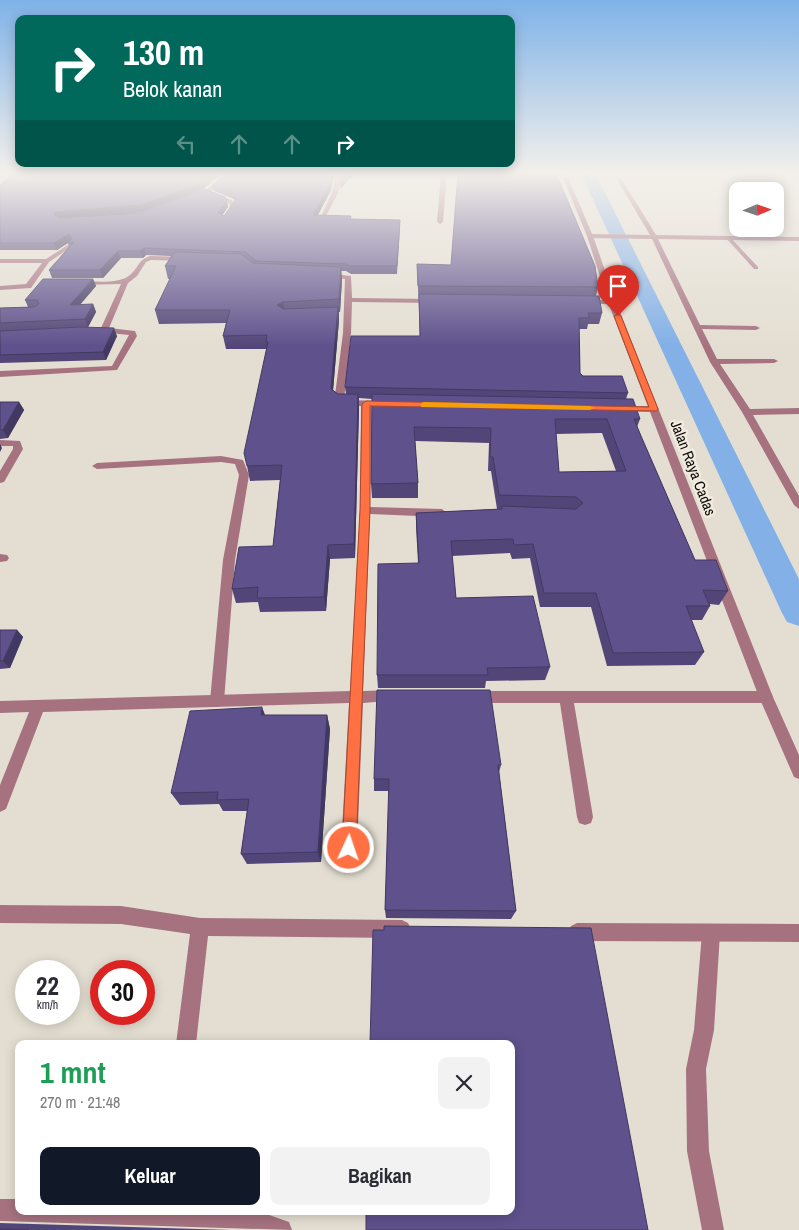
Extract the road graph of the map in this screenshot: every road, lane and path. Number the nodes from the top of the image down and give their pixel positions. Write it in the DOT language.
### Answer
graph roads {
  1 [pos="590,230"];
  2 [pos="647,230"];
  3 [pos="593,236"];
  4 [pos="651,237"];
  5 [pos="729,238"];
  6 [pos="799,239"];
  7 [pos="71,245"];
  8 [pos="193,260"];
  9 [pos="0,261"];
  10 [pos="47,261"];
  11 [pos="756,268"];
  12 [pos="316,275"];
  13 [pos="33,282"];
  14 [pos="42,282"];
  15 [pos="125,282"];
  16 [pos="68,283"];
  17 [pos="0,288"];
  18 [pos="348,300"];
  19 [pos="445,302"];
  20 [pos="574,302"];
  21 [pos="612,302"];
  22 [pos="698,327"];
  23 [pos="756,328"];
  24 [pos="94,330"];
  25 [pos="104,330"];
  26 [pos="774,361"];
  27 [pos="714,362"];
  28 [pos="0,374"];
  29 [pos="366,404"];
  30 [pos="396,404"];
  31 [pos="614,408"];
  32 [pos="654,409"];
  33 [pos="799,411"];
  34 [pos="747,412"];
  35 [pos="0,443"];
  36 [pos="97,466"];
  37 [pos="0,480"];
  38 [pos="799,505"];
  39 [pos="365,510"];
  40 [pos="454,513"];
  41 [pos="357,696"];
  42 [pos="407,696"];
  43 [pos="466,696"];
  44 [pos="566,697"];
  45 [pos="766,697"];
  46 [pos="217,701"];
  47 [pos="39,705"];
  48 [pos="0,707"];
  49 [pos="799,772"];
  50 [pos="0,804"];
  51 [pos="585,817"];
  52 [pos="349,848"];
  53 [pos="0,914"];
  54 [pos="200,927"];
  55 [pos="416,930"];
  56 [pos="563,931"];
  57 [pos="711,933"];
  58 [pos="799,933"];
  59 [pos="186,1040"];
  60 [pos="0,1210"];
  61 [pos="15,1210"];
  62 [pos="202,1215"];
  63 [pos="281,1230"];
  64 [pos="713,1230"];
  1 -- 3 [label="street, Jalan Raya Cadas"];
  2 -- 4 [label="street"];
  3 -- 4 [label="street"];
  3 -- 21 [label="street, Jalan Raya Cadas"];
  4 -- 5 [label="street"];
  4 -- 22 [label="street"];
  5 -- 6 [label="street"];
  5 -- 11 [label="street"];
  7 -- 10 [label="street"];
  8 -- 15 [label="street"];
  9 -- 10 [label="street"];
  10 -- 13 [label="street"];
  12 -- 18 [label="street"];
  13 -- 14 [label="street"];
  13 -- 17 [label="street"];
  15 -- 16 [label="street"];
  15 -- 25 [label="street"];
  18 -- 19 [label="street"];
  18 -- 29 [label="street"];
  20 -- 21 [label="street"];
  21 -- 32 [label="street, Jalan Raya Cadas"];
  22 -- 23 [label="street"];
  22 -- 27 [label="street"];
  24 -- 25 [label="street"];
  25 -- 28 [label="street"];
  26 -- 27 [label="street"];
  27 -- 34 [label="street"];
  29 -- 30 [label="street"];
  29 -- 39 [label="street"];
  31 -- 32 [label="street"];
  32 -- 45 [label="street, Jalan Raya Cadas"];
  33 -- 34 [label="street"];
  34 -- 38 [label="street"];
  35 -- 37 [label="street"];
  36 -- 46 [label="street"];
  39 -- 40 [label="street"];
  39 -- 41 [label="street"];
  41 -- 42 [label="street"];
  41 -- 46 [label="street"];
  41 -- 52 [label="street"];
  43 -- 44 [label="street"];
  44 -- 45 [label="street"];
  44 -- 51 [label="street"];
  45 -- 49 [label="street, Jalan Raya Cadas"];
  46 -- 47 [label="street"];
  47 -- 48 [label="street"];
  47 -- 50 [label="street"];
  53 -- 54 [label="street"];
  54 -- 55 [label="street"];
  54 -- 59 [label="street"];
  56 -- 57 [label="street"];
  57 -- 58 [label="street"];
  57 -- 64 [label="street"];
  60 -- 61 [label="street"];
  62 -- 63 [label="street"];
}
